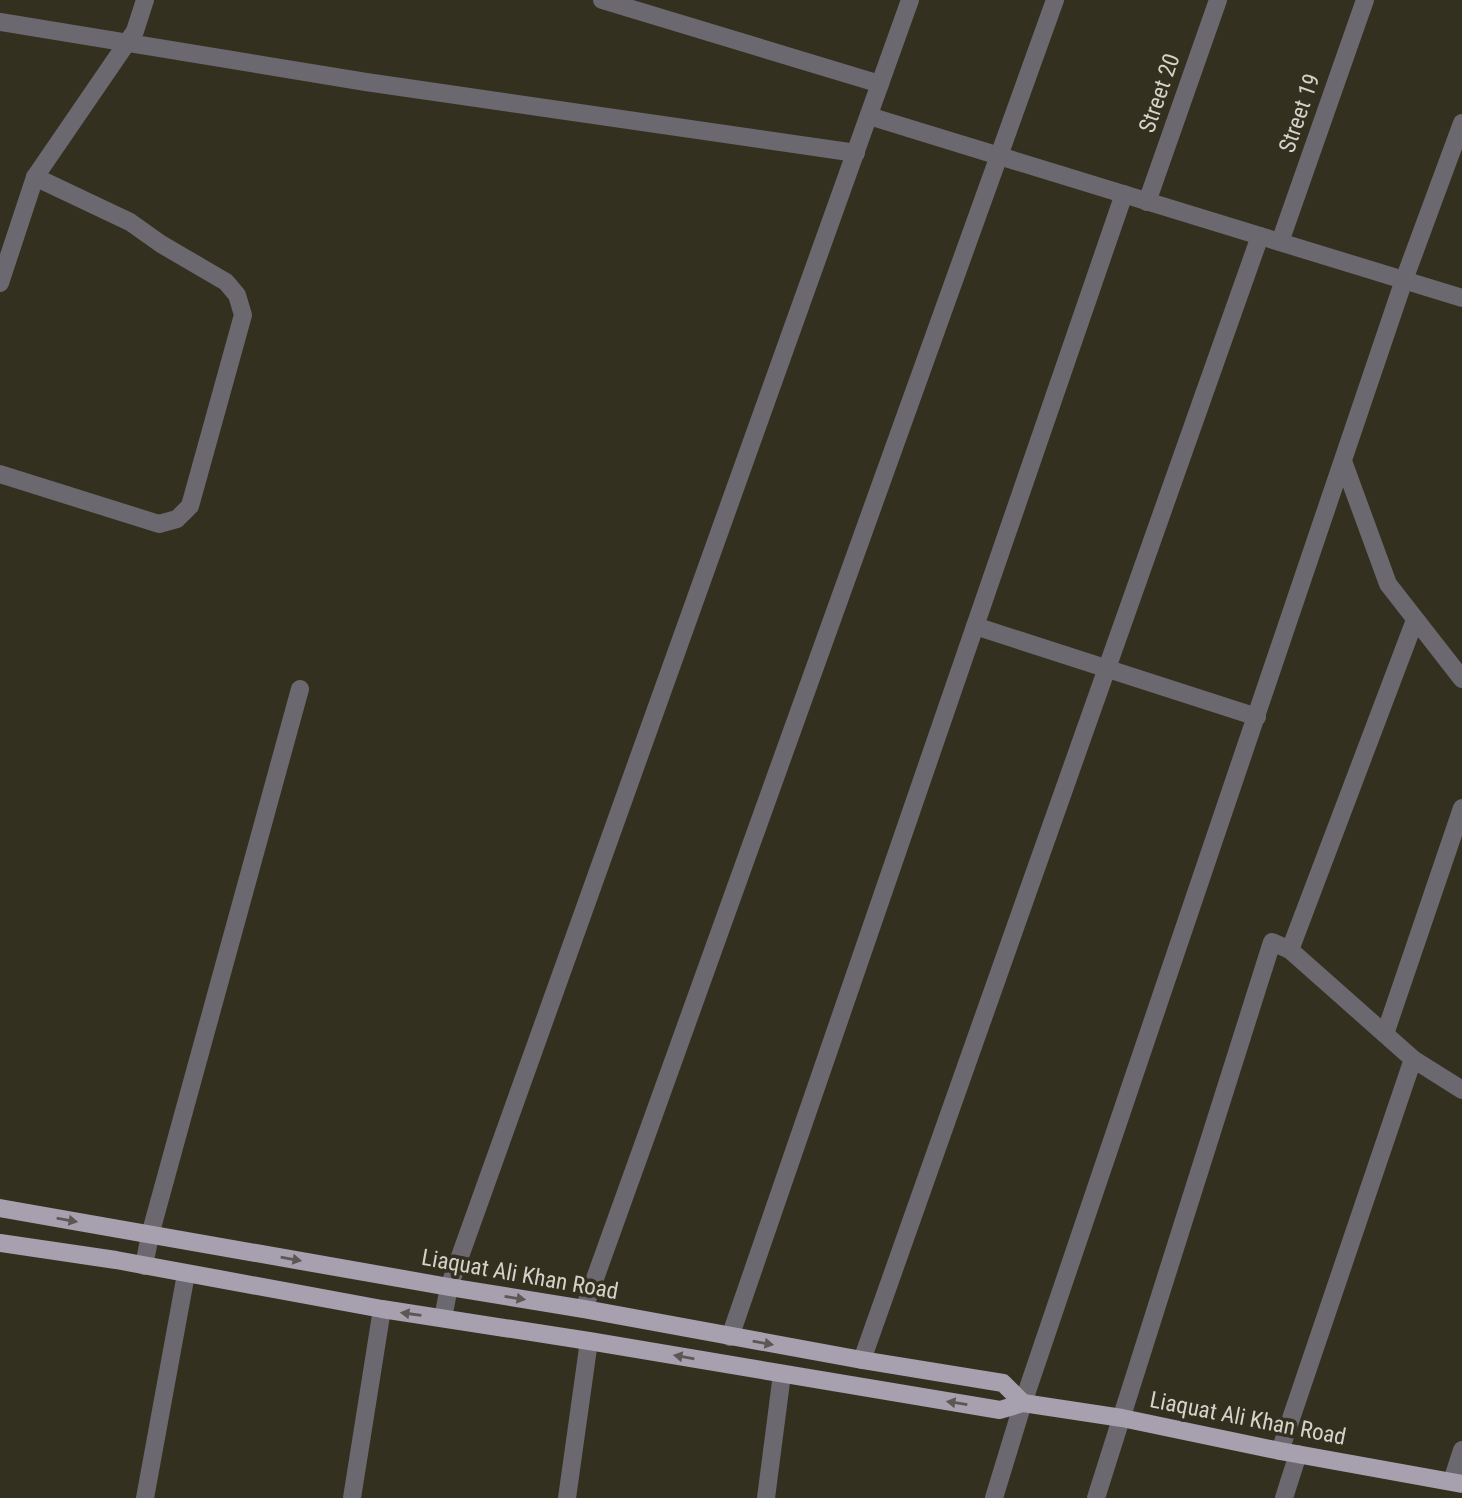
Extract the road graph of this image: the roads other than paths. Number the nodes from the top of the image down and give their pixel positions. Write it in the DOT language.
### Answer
graph roads {
  1 [pos="145,0"];
  2 [pos="602,0"];
  3 [pos="910,0"];
  4 [pos="1055,0"];
  5 [pos="1217,0"];
  6 [pos="1365,0"];
  7 [pos="0,22"];
  8 [pos="127,43"];
  9 [pos="880,84"];
  10 [pos="869,116"];
  11 [pos="1462,122"];
  12 [pos="856,153"];
  13 [pos="999,156"];
  14 [pos="35,177"];
  15 [pos="1124,194"];
  16 [pos="1147,202"];
  17 [pos="1260,236"];
  18 [pos="1280,242"];
  19 [pos="1405,281"];
  20 [pos="0,284"];
  21 [pos="1462,298"];
  22 [pos="1343,461"];
  23 [pos="0,474"];
  24 [pos="1415,620"];
  25 [pos="975,626"];
  26 [pos="1107,667"];
  27 [pos="1462,679"];
  28 [pos="300,689"];
  29 [pos="1257,717"];
  30 [pos="1462,808"];
  31 [pos="1290,950"];
  32 [pos="1385,1034"];
  33 [pos="1413,1059"];
  34 [pos="1462,1090"];
  35 [pos="0,1208"];
  36 [pos="150,1234"];
  37 [pos="0,1243"];
  38 [pos="144,1266"];
  39 [pos="186,1274"];
  40 [pos="449,1287"];
  41 [pos="382,1309"];
  42 [pos="584,1309"];
  43 [pos="443,1318"];
  44 [pos="730,1337"];
  45 [pos="589,1340"];
  46 [pos="862,1360"];
  47 [pos="782,1374"];
  48 [pos="1023,1403"];
  49 [pos="1122,1418"];
  50 [pos="1462,1450"];
  51 [pos="1280,1451"];
  52 [pos="1298,1454"];
  53 [pos="1457,1483"];
  54 [pos="145,1498"];
  55 [pos="352,1498"];
  56 [pos="567,1498"];
  57 [pos="766,1498"];
  58 [pos="994,1498"];
  59 [pos="1096,1498"];
  60 [pos="1284,1498"];
  1 -- 8 [label="street"];
  2 -- 9 [label="street"];
  3 -- 9 [label="street"];
  4 -- 13 [label="street"];
  5 -- 16 [label="street, Street 20"];
  6 -- 18 [label="street, Street 19"];
  7 -- 8 [label="street"];
  8 -- 12 [label="street"];
  8 -- 14 [label="street"];
  9 -- 10 [label="street"];
  10 -- 12 [label="street"];
  10 -- 13 [label="street"];
  11 -- 19 [label="street"];
  12 -- 40 [label="street"];
  13 -- 15 [label="street"];
  13 -- 42 [label="street"];
  14 -- 20 [label="street"];
  14 -- 23 [label="street"];
  15 -- 16 [label="street"];
  15 -- 25 [label="street"];
  16 -- 17 [label="street"];
  17 -- 18 [label="street"];
  17 -- 26 [label="street"];
  18 -- 19 [label="street"];
  19 -- 21 [label="street"];
  19 -- 22 [label="street"];
  22 -- 24 [label="street"];
  22 -- 29 [label="street"];
  24 -- 27 [label="street"];
  24 -- 31 [label="street"];
  25 -- 26 [label="street"];
  25 -- 44 [label="street"];
  26 -- 29 [label="street"];
  26 -- 46 [label="street"];
  28 -- 36 [label="street"];
  29 -- 48 [label="street"];
  30 -- 32 [label="street"];
  31 -- 32 [label="street"];
  31 -- 49 [label="street"];
  32 -- 33 [label="street"];
  33 -- 34 [label="street"];
  33 -- 51 [label="street"];
  35 -- 36 [label="main road, Liaquat Ali Khan Road, one-way"];
  36 -- 38 [label="street"];
  36 -- 40 [label="main road, Liaquat Ali Khan Road, one-way"];
  37 -- 38 [label="main road, Liaquat Ali Khan Road"];
  38 -- 39 [label="main road, Liaquat Ali Khan Road"];
  39 -- 41 [label="main road, Liaquat Ali Khan Road"];
  39 -- 54 [label="street"];
  40 -- 42 [label="main road, Liaquat Ali Khan Road, one-way"];
  40 -- 43 [label="street"];
  43 -- 41 [label="main road, Liaquat Ali Khan Road, one-way"];
  41 -- 55 [label="street"];
  42 -- 44 [label="main road, Liaquat Ali Khan Road"];
  43 -- 45 [label="main road, Liaquat Ali Khan Road"];
  44 -- 46 [label="main road, Liaquat Ali Khan Road, one-way"];
  47 -- 45 [label="main road, Liaquat Ali Khan Road, one-way"];
  45 -- 56 [label="street"];
  46 -- 48 [label="main road, Liaquat Ali Khan Road"];
  48 -- 47 [label="main road, Liaquat Ali Khan Road, one-way"];
  47 -- 57 [label="street"];
  48 -- 49 [label="main road, Liaquat Ali Khan Road"];
  48 -- 58 [label="street"];
  49 -- 51 [label="main road, Liaquat Ali Khan Road"];
  49 -- 59 [label="street"];
  50 -- 53 [label="street"];
  51 -- 52 [label="main road, Liaquat Ali Khan Road"];
  52 -- 53 [label="main road, Liaquat Ali Khan Road"];
  52 -- 60 [label="street"];
}
